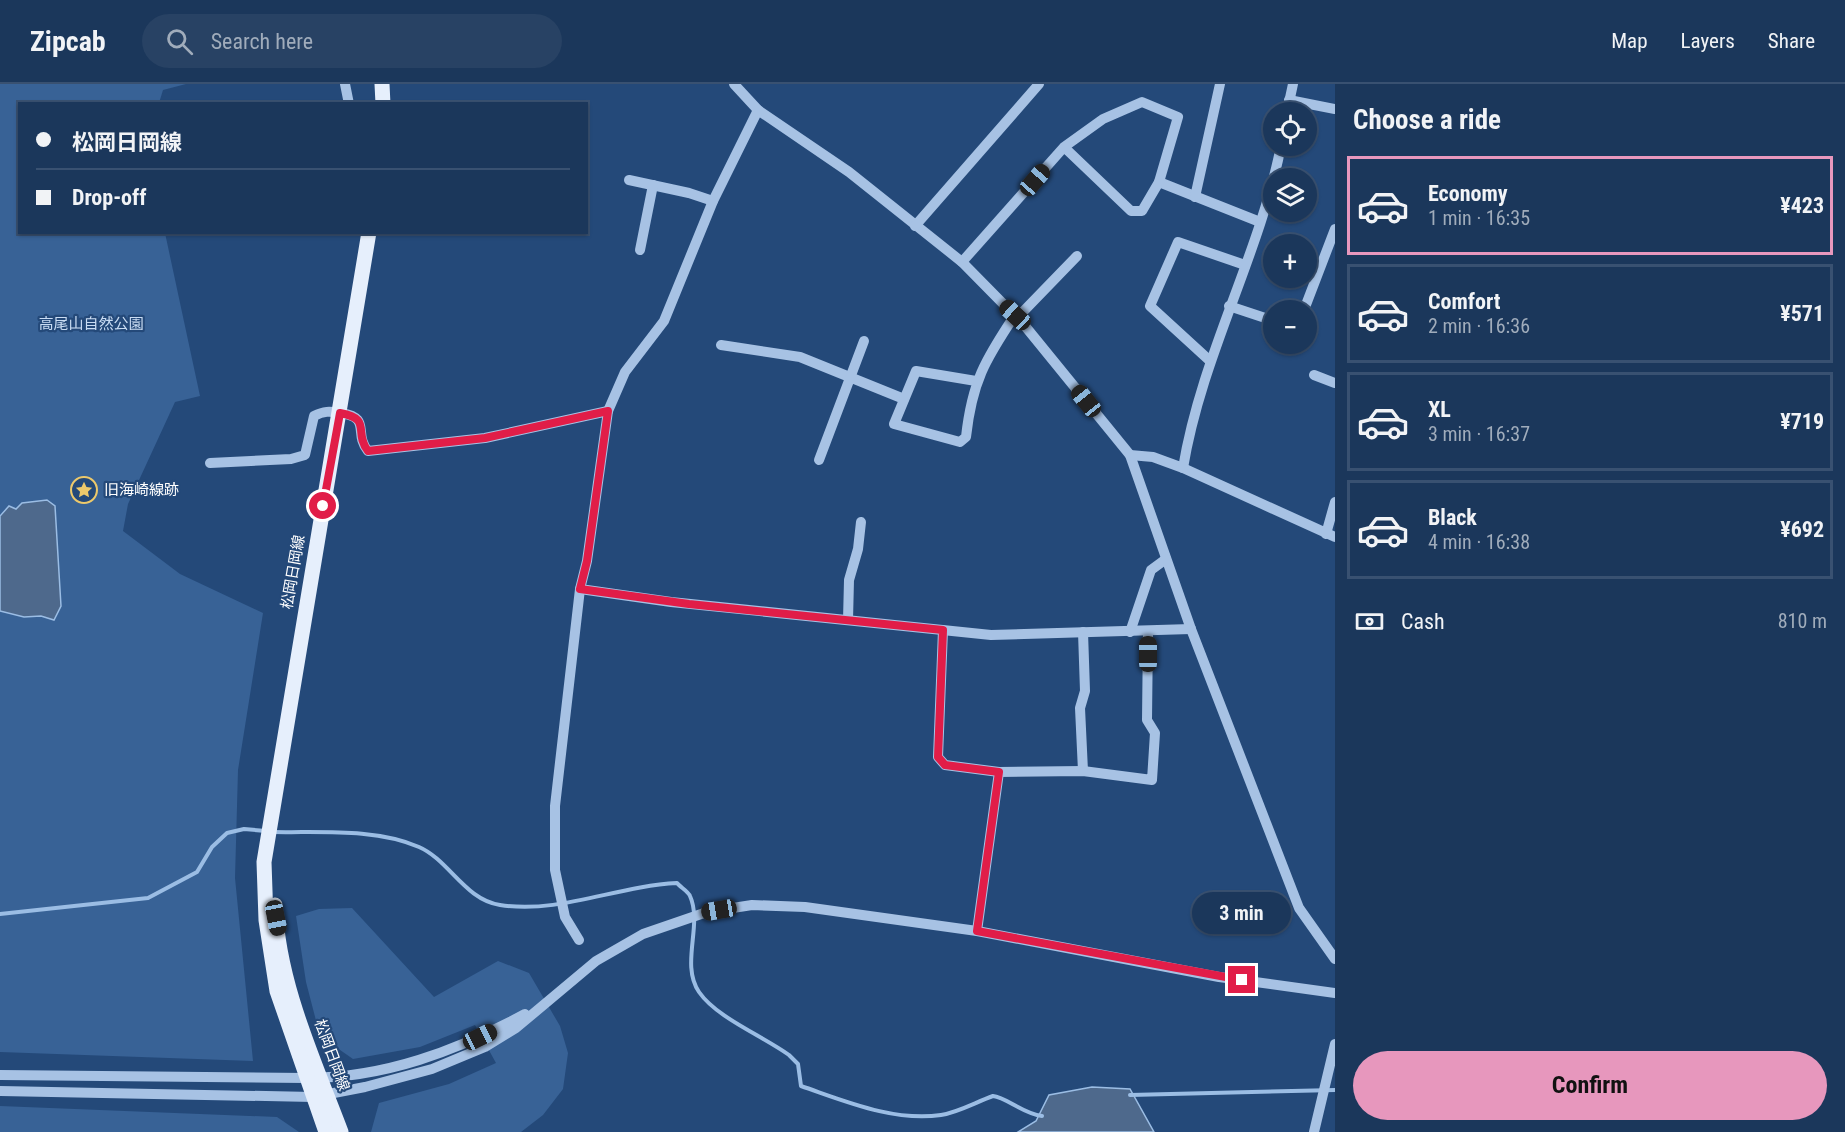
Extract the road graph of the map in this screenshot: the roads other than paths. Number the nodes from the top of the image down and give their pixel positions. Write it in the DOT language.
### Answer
graph roads {
  1 [pos="345,84"];
  2 [pos="382,84"];
  3 [pos="734,84"];
  4 [pos="1039,84"];
  5 [pos="1220,84"];
  6 [pos="1293,84"];
  7 [pos="1289,100"];
  8 [pos="349,102"];
  9 [pos="383,102"];
  10 [pos="1335,109"];
  11 [pos="758,110"];
  12 [pos="1064,147"];
  13 [pos="1278,156"];
  14 [pos="629,180"];
  15 [pos="1159,182"];
  16 [pos="653,185"];
  17 [pos="1195,197"];
  18 [pos="713,201"];
  19 [pos="1260,222"];
  20 [pos="915,226"];
  21 [pos="369,234"];
  22 [pos="1334,234"];
  23 [pos="640,250"];
  24 [pos="1077,256"];
  25 [pos="962,262"];
  26 [pos="1245,265"];
  27 [pos="1308,300"];
  28 [pos="1229,306"];
  29 [pos="1016,317"];
  30 [pos="1263,317"];
  31 [pos="864,341"];
  32 [pos="720,345"];
  33 [pos="1209,360"];
  34 [pos="1314,375"];
  35 [pos="849,379"];
  36 [pos="976,381"];
  37 [pos="1335,383"];
  38 [pos="904,399"];
  39 [pos="608,411"];
  40 [pos="340,413"];
  41 [pos="1130,455"];
  42 [pos="819,460"];
  43 [pos="210,463"];
  44 [pos="1183,468"];
  45 [pos="1335,502"];
  46 [pos="861,522"];
  47 [pos="1331,536"];
  48 [pos="1166,559"];
  49 [pos="580,589"];
  50 [pos="848,620"];
  51 [pos="1191,628"];
  52 [pos="943,630"];
  53 [pos="1083,632"];
  54 [pos="1130,632"];
  55 [pos="1148,632"];
  56 [pos="1083,771"];
  57 [pos="999,772"];
  58 [pos="977,931"];
  59 [pos="579,940"];
  60 [pos="1335,959"];
  61 [pos="1335,993"];
  62 [pos="482,1042"];
  63 [pos="1335,1044"];
  64 [pos="0,1075"];
  65 [pos="313,1078"];
  66 [pos="0,1091"];
  67 [pos="320,1096"];
  68 [pos="326,1132"];
  69 [pos="341,1132"];
  70 [pos="1314,1132"];
  1 -- 8 [label="street"];
  2 -- 9 [label="main road"];
  3 -- 11 [label="street"];
  4 -- 20 [label="street"];
  5 -- 17 [label="street"];
  6 -- 7 [label="street"];
  7 -- 10 [label="street"];
  11 -- 18 [label="street"];
  11 -- 20 [label="street"];
  12 -- 15 [label="street"];
  12 -- 15 [label="street"];
  12 -- 25 [label="street"];
  13 -- 19 [label="street"];
  14 -- 16 [label="street"];
  15 -- 17 [label="street"];
  16 -- 18 [label="street"];
  16 -- 23 [label="street"];
  17 -- 19 [label="street"];
  18 -- 39 [label="street"];
  19 -- 26 [label="street"];
  20 -- 25 [label="street"];
  21 -- 40 [label="main road, 松岡日岡線"];
  22 -- 27 [label="street"];
  24 -- 29 [label="street"];
  25 -- 29 [label="street"];
  26 -- 28 [label="street"];
  26 -- 33 [label="street"];
  28 -- 30 [label="street"];
  28 -- 33 [label="street"];
  29 -- 36 [label="street"];
  29 -- 41 [label="street"];
  31 -- 35 [label="street"];
  32 -- 35 [label="street"];
  33 -- 44 [label="street"];
  34 -- 37 [label="street"];
  35 -- 38 [label="street"];
  35 -- 42 [label="street"];
  36 -- 38 [label="street"];
  36 -- 38 [label="street"];
  39 -- 40 [label="street"];
  39 -- 49 [label="street"];
  40 -- 43 [label="street"];
  40 -- 65 [label="main road, 松岡日岡線"];
  41 -- 44 [label="street"];
  41 -- 48 [label="street"];
  44 -- 47 [label="street"];
  45 -- 47 [label="street"];
  46 -- 50 [label="street"];
  48 -- 51 [label="street"];
  48 -- 54 [label="street"];
  49 -- 50 [label="street"];
  49 -- 59 [label="street"];
  50 -- 52 [label="street"];
  51 -- 55 [label="street"];
  51 -- 60 [label="street"];
  52 -- 53 [label="street"];
  52 -- 57 [label="street"];
  53 -- 54 [label="street"];
  53 -- 56 [label="street"];
  54 -- 55 [label="street"];
  55 -- 56 [label="street"];
  56 -- 57 [label="street"];
  57 -- 58 [label="street"];
  58 -- 61 [label="street"];
  58 -- 62 [label="street"];
  62 -- 65 [label="street"];
  62 -- 67 [label="street"];
  63 -- 70 [label="street"];
  64 -- 65 [label="street"];
  65 -- 67 [label="main road, 松岡日岡線"];
  66 -- 67 [label="street"];
  67 -- 68 [label="main road, 松岡日岡線"];
  67 -- 69 [label="main road, 松岡日岡線"];
}
